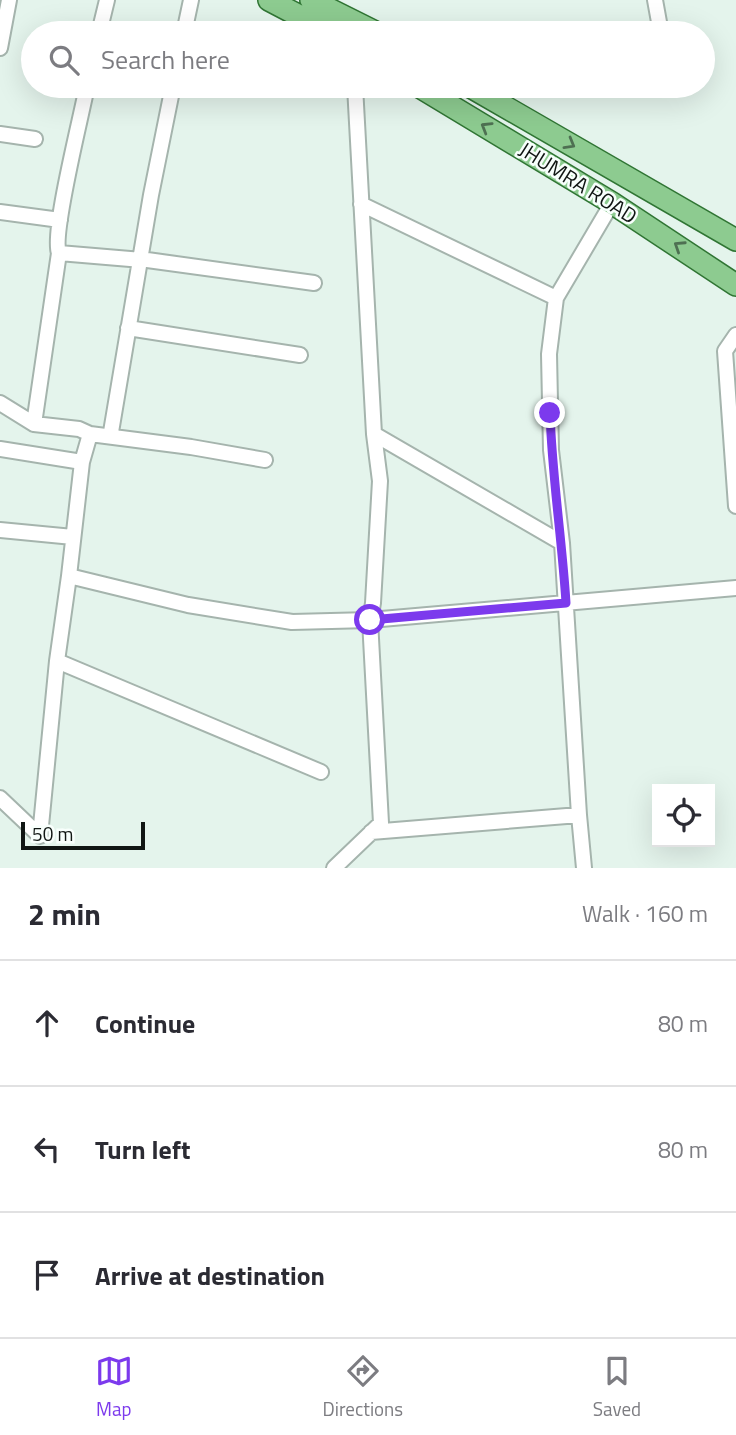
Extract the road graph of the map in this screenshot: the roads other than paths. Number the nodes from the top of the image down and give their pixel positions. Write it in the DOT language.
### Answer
graph roads {
  1 [pos="9,0"];
  2 [pos="107,0"];
  3 [pos="191,0"];
  4 [pos="269,0"];
  5 [pos="311,0"];
  6 [pos="655,0"];
  7 [pos="102,21"];
  8 [pos="187,21"];
  9 [pos="308,21"];
  10 [pos="349,21"];
  11 [pos="659,21"];
  12 [pos="0,48"];
  13 [pos="85,98"];
  14 [pos="171,98"];
  15 [pos="356,98"];
  16 [pos="438,98"];
  17 [pos="490,98"];
  18 [pos="0,134"];
  19 [pos="35,139"];
  20 [pos="611,203"];
  21 [pos="361,204"];
  22 [pos="0,212"];
  23 [pos="60,220"];
  24 [pos="736,240"];
  25 [pos="59,253"];
  26 [pos="141,259"];
  27 [pos="314,283"];
  28 [pos="736,285"];
  29 [pos="556,298"];
  30 [pos="128,328"];
  31 [pos="736,335"];
  32 [pos="300,355"];
  33 [pos="0,402"];
  34 [pos="34,424"];
  35 [pos="89,434"];
  36 [pos="374,434"];
  37 [pos="114,436"];
  38 [pos="0,449"];
  39 [pos="265,460"];
  40 [pos="82,462"];
  41 [pos="736,506"];
  42 [pos="0,530"];
  43 [pos="73,537"];
  44 [pos="562,543"];
  45 [pos="69,576"];
  46 [pos="736,588"];
  47 [pos="566,603"];
  48 [pos="370,620"];
  49 [pos="57,661"];
  50 [pos="321,772"];
  51 [pos="0,798"];
  52 [pos="579,815"];
  53 [pos="371,832"];
  54 [pos="334,868"];
  55 [pos="584,868"];
  1 -- 12 [label="street"];
  2 -- 7 [label="street"];
  3 -- 8 [label="street"];
  4 -- 9 [label="main road"];
  5 -- 10 [label="main road"];
  6 -- 11 [label="street"];
  13 -- 23 [label="street"];
  14 -- 26 [label="street"];
  15 -- 21 [label="street"];
  20 -- 16 [label="main road, JHUMRA ROAD, one-way"];
  17 -- 24 [label="main road, JHUMRA ROAD, one-way"];
  18 -- 19 [label="street"];
  28 -- 20 [label="main road, JHUMRA ROAD, one-way"];
  20 -- 29 [label="street"];
  21 -- 29 [label="street"];
  21 -- 36 [label="street"];
  22 -- 23 [label="street"];
  23 -- 25 [label="street"];
  25 -- 26 [label="street"];
  25 -- 34 [label="street"];
  26 -- 27 [label="street"];
  26 -- 30 [label="street"];
  29 -- 44 [label="street"];
  30 -- 32 [label="street"];
  30 -- 37 [label="street"];
  31 -- 41 [label="street"];
  33 -- 34 [label="street"];
  34 -- 35 [label="street"];
  35 -- 37 [label="street"];
  35 -- 40 [label="street"];
  36 -- 44 [label="street"];
  36 -- 48 [label="street"];
  37 -- 39 [label="street"];
  38 -- 40 [label="street"];
  40 -- 43 [label="street"];
  42 -- 43 [label="street"];
  43 -- 45 [label="street"];
  44 -- 47 [label="street"];
  45 -- 48 [label="street"];
  45 -- 49 [label="street"];
  46 -- 47 [label="street"];
  47 -- 48 [label="street"];
  47 -- 52 [label="street"];
  48 -- 53 [label="street"];
  49 -- 50 [label="street"];
  49 -- 51 [label="street"];
  52 -- 53 [label="street"];
  52 -- 55 [label="street"];
  53 -- 54 [label="street"];
}
